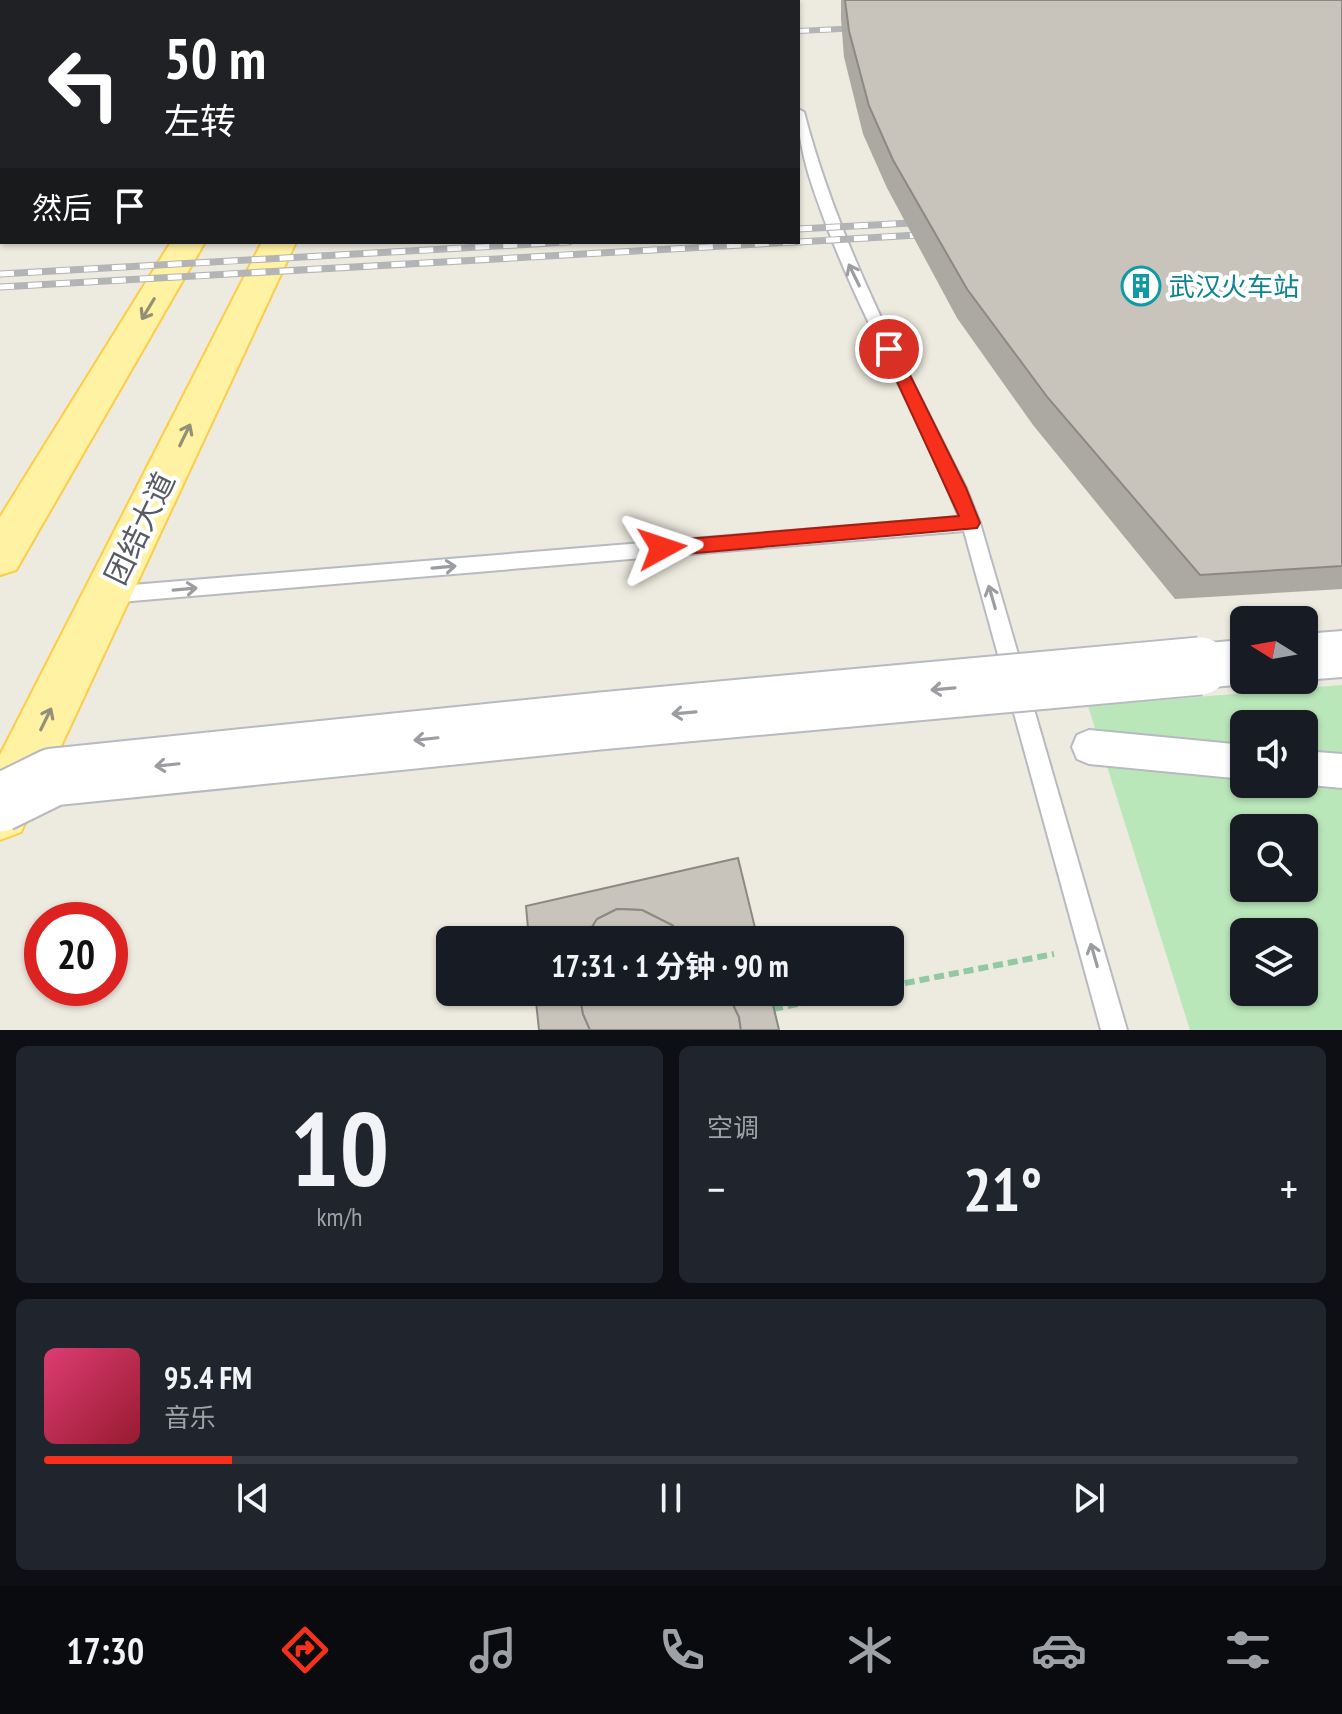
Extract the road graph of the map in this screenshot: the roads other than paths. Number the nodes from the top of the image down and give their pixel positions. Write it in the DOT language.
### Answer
graph roads {
  1 [pos="800,119"];
  2 [pos="187,244"];
  3 [pos="278,244"];
  4 [pos="971,523"];
  5 [pos="0,556"];
  6 [pos="107,595"];
  7 [pos="1342,634"];
  8 [pos="1318,636"];
  9 [pos="1342,654"];
  10 [pos="1318,656"];
  11 [pos="1230,663"];
  12 [pos="1089,747"];
  13 [pos="1230,761"];
  14 [pos="1318,769"];
  15 [pos="1342,771"];
  16 [pos="0,803"];
  17 [pos="0,815"];
  18 [pos="1114,1030"];
  4 -- 1 [label="lane, one-way"];
  2 -- 5 [label="main road, one-way"];
  6 -- 3 [label="main road, 团结大道, one-way"];
  6 -- 4 [label="lane, one-way"];
  18 -- 4 [label="lane, one-way"];
  17 -- 6 [label="main road, 团结大道, one-way"];
  7 -- 8 [label="lane"];
  9 -- 10 [label="street"];
  11 -- 16 [label="street, one-way, bridge"];
  12 -- 13 [label="street"];
  14 -- 15 [label="street"];
}
